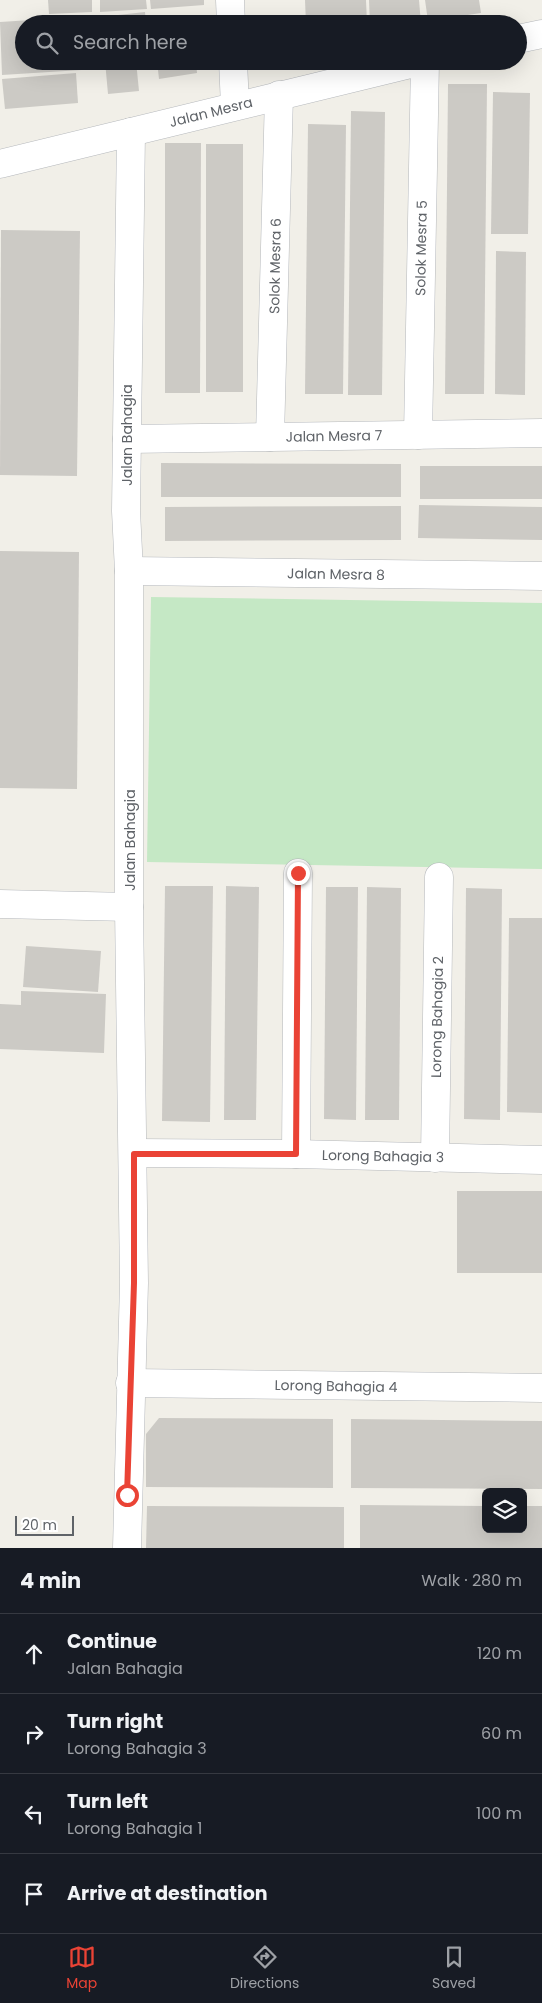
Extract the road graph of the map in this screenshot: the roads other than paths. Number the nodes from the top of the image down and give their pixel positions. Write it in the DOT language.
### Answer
graph roads {
  1 [pos="230,0"];
  2 [pos="231,15"];
  3 [pos="542,34"];
  4 [pos="527,37"];
  5 [pos="233,70"];
  6 [pos="386,70"];
  7 [pos="424,70"];
  8 [pos="279,95"];
  9 [pos="235,106"];
  10 [pos="131,132"];
  11 [pos="0,164"];
  12 [pos="542,433"];
  13 [pos="418,435"];
  14 [pos="270,437"];
  15 [pos="127,439"];
  16 [pos="129,571"];
  17 [pos="542,576"];
  18 [pos="298,873"];
  19 [pos="439,876"];
  20 [pos="0,904"];
  21 [pos="129,907"];
  22 [pos="134,1154"];
  23 [pos="296,1154"];
  24 [pos="435,1158"];
  25 [pos="542,1160"];
  26 [pos="130,1383"];
  27 [pos="542,1388"];
  28 [pos="127,1548"];
  1 -- 2 [label="street"];
  3 -- 4 [label="street"];
  5 -- 9 [label="street"];
  6 -- 8 [label="street, Jalan Mesra"];
  7 -- 13 [label="street, Solok Mesra 5"];
  8 -- 9 [label="street, Jalan Mesra"];
  8 -- 14 [label="street, Solok Mesra 6"];
  9 -- 10 [label="street, Jalan Mesra"];
  10 -- 11 [label="street, Jalan Mesra"];
  10 -- 15 [label="street, Jalan Bahagia"];
  12 -- 13 [label="street, Jalan Mesra 7"];
  13 -- 14 [label="street, Jalan Mesra 7"];
  14 -- 15 [label="street, Jalan Mesra 7"];
  15 -- 16 [label="street, Jalan Bahagia"];
  16 -- 17 [label="street, Jalan Mesra 8"];
  16 -- 21 [label="street, Jalan Bahagia"];
  18 -- 23 [label="street"];
  19 -- 24 [label="street, Lorong Bahagia 2"];
  20 -- 21 [label="street"];
  21 -- 22 [label="street, Jalan Bahagia"];
  22 -- 23 [label="street, Lorong Bahagia 3"];
  22 -- 26 [label="street, Jalan Bahagia"];
  23 -- 24 [label="street, Lorong Bahagia 3"];
  24 -- 25 [label="street, Lorong Bahagia 3"];
  26 -- 27 [label="street, Lorong Bahagia 4"];
  26 -- 28 [label="street, Jalan Bahagia"];
}
